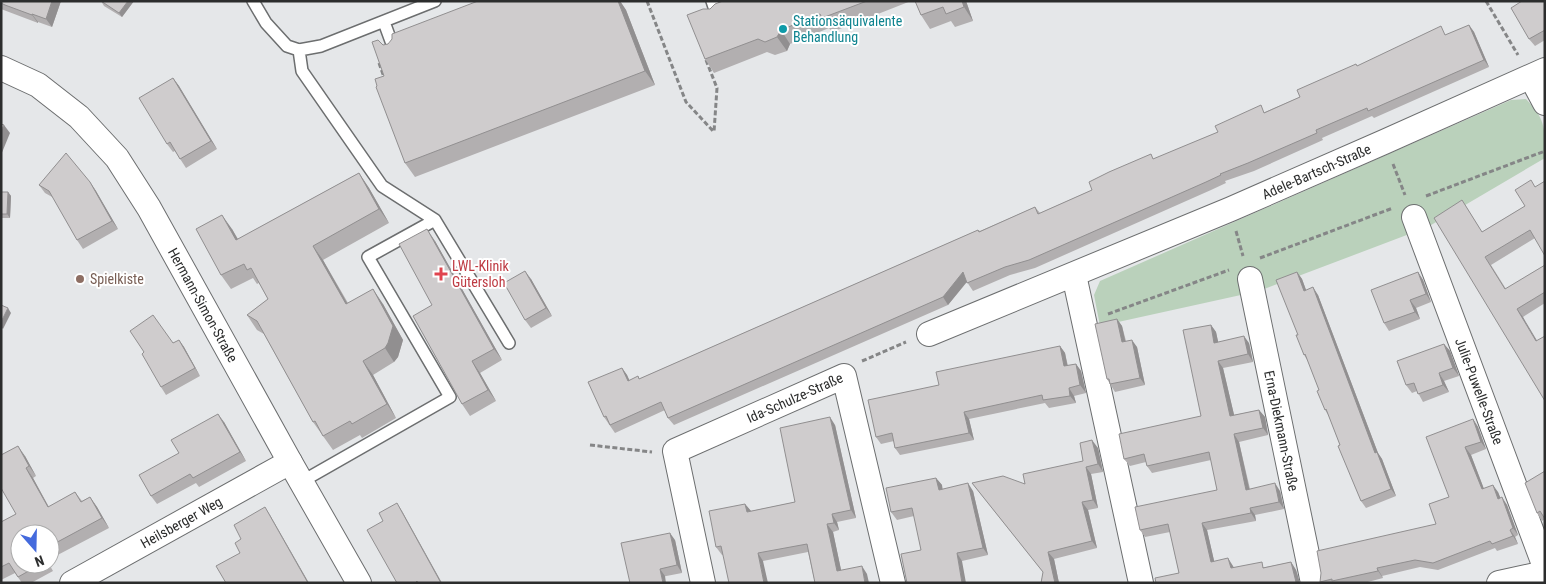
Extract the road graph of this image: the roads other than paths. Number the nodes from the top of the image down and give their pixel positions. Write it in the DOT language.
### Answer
graph roads {
  1 [pos="253,1"];
  2 [pos="434,1"];
  3 [pos="712,1"];
  4 [pos="717,16"];
  5 [pos="384,22"];
  6 [pos="300,50"];
  7 [pos="395,52"];
  8 [pos="1,68"];
  9 [pos="1538,74"];
  10 [pos="1545,103"];
  11 [pos="1411,210"];
  12 [pos="436,220"];
  13 [pos="1248,272"];
  14 [pos="1074,275"];
  15 [pos="929,334"];
  16 [pos="509,343"];
  17 [pos="295,472"];
  18 [pos="1545,567"];
  19 [pos="1545,573"];
  20 [pos="72,583"];
  21 [pos="359,583"];
  22 [pos="703,583"];
  23 [pos="893,583"];
  24 [pos="1141,583"];
  25 [pos="1313,583"];
  26 [pos="1499,583"];
  1 -- 6 [label="lane"];
  2 -- 5 [label="lane"];
  3 -- 4 [label="lane"];
  5 -- 6 [label="lane"];
  5 -- 7 [label="lane"];
  6 -- 12 [label="lane"];
  8 -- 17 [label="street, Hermann-Simon-Straße"];
  9 -- 10 [label="street"];
  9 -- 14 [label="street, Adele-Bartsch-Straße"];
  11 -- 18 [label="street, Julie-Puwelle-Straße"];
  12 -- 16 [label="lane"];
  12 -- 17 [label="lane"];
  13 -- 25 [label="street, Erna-Diekmann-Straße"];
  14 -- 15 [label="street, Adele-Bartsch-Straße"];
  14 -- 24 [label="street"];
  17 -- 20 [label="street, Heilsberger Weg"];
  17 -- 21 [label="street, Hermann-Simon-Straße"];
  19 -- 26 [label="street"];
  22 -- 23 [label="street, Ida-Schulze-Straße"];
}
